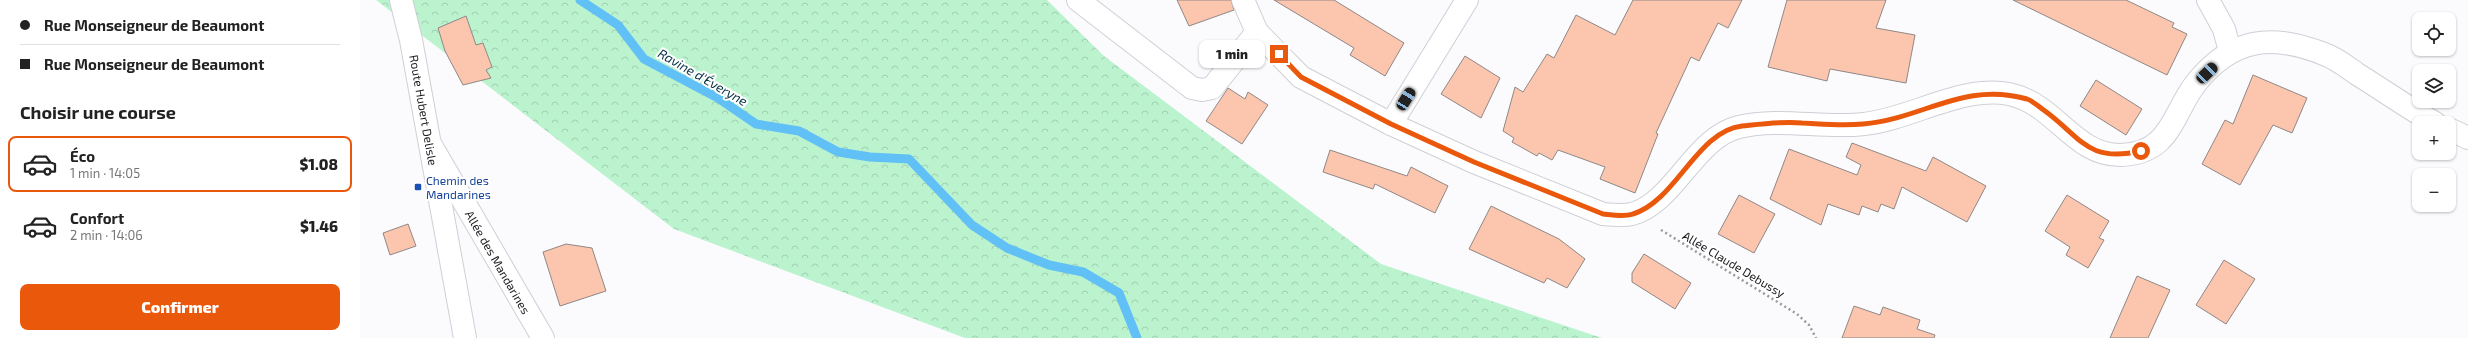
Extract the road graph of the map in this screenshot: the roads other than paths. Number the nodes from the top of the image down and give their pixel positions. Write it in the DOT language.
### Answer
graph roads {
  1 [pos="401,0"];
  2 [pos="1078,0"];
  3 [pos="1243,0"];
  4 [pos="1467,0"];
  5 [pos="2208,0"];
  6 [pos="1257,32"];
  7 [pos="2230,51"];
  8 [pos="2424,116"];
  9 [pos="1391,124"];
  10 [pos="2456,132"];
  11 [pos="2468,138"];
  12 [pos="430,144"];
  13 [pos="465,338"];
  14 [pos="543,338"];
  1 -- 12 [label="street, Route Hubert Delisle"];
  2 -- 6 [label="street"];
  3 -- 6 [label="street"];
  4 -- 9 [label="street"];
  5 -- 7 [label="street"];
  6 -- 9 [label="street"];
  7 -- 8 [label="street"];
  7 -- 9 [label="street"];
  10 -- 11 [label="street"];
  12 -- 13 [label="street, Route Hubert Delisle"];
  12 -- 14 [label="street, Allée des Mandarines"];
}
